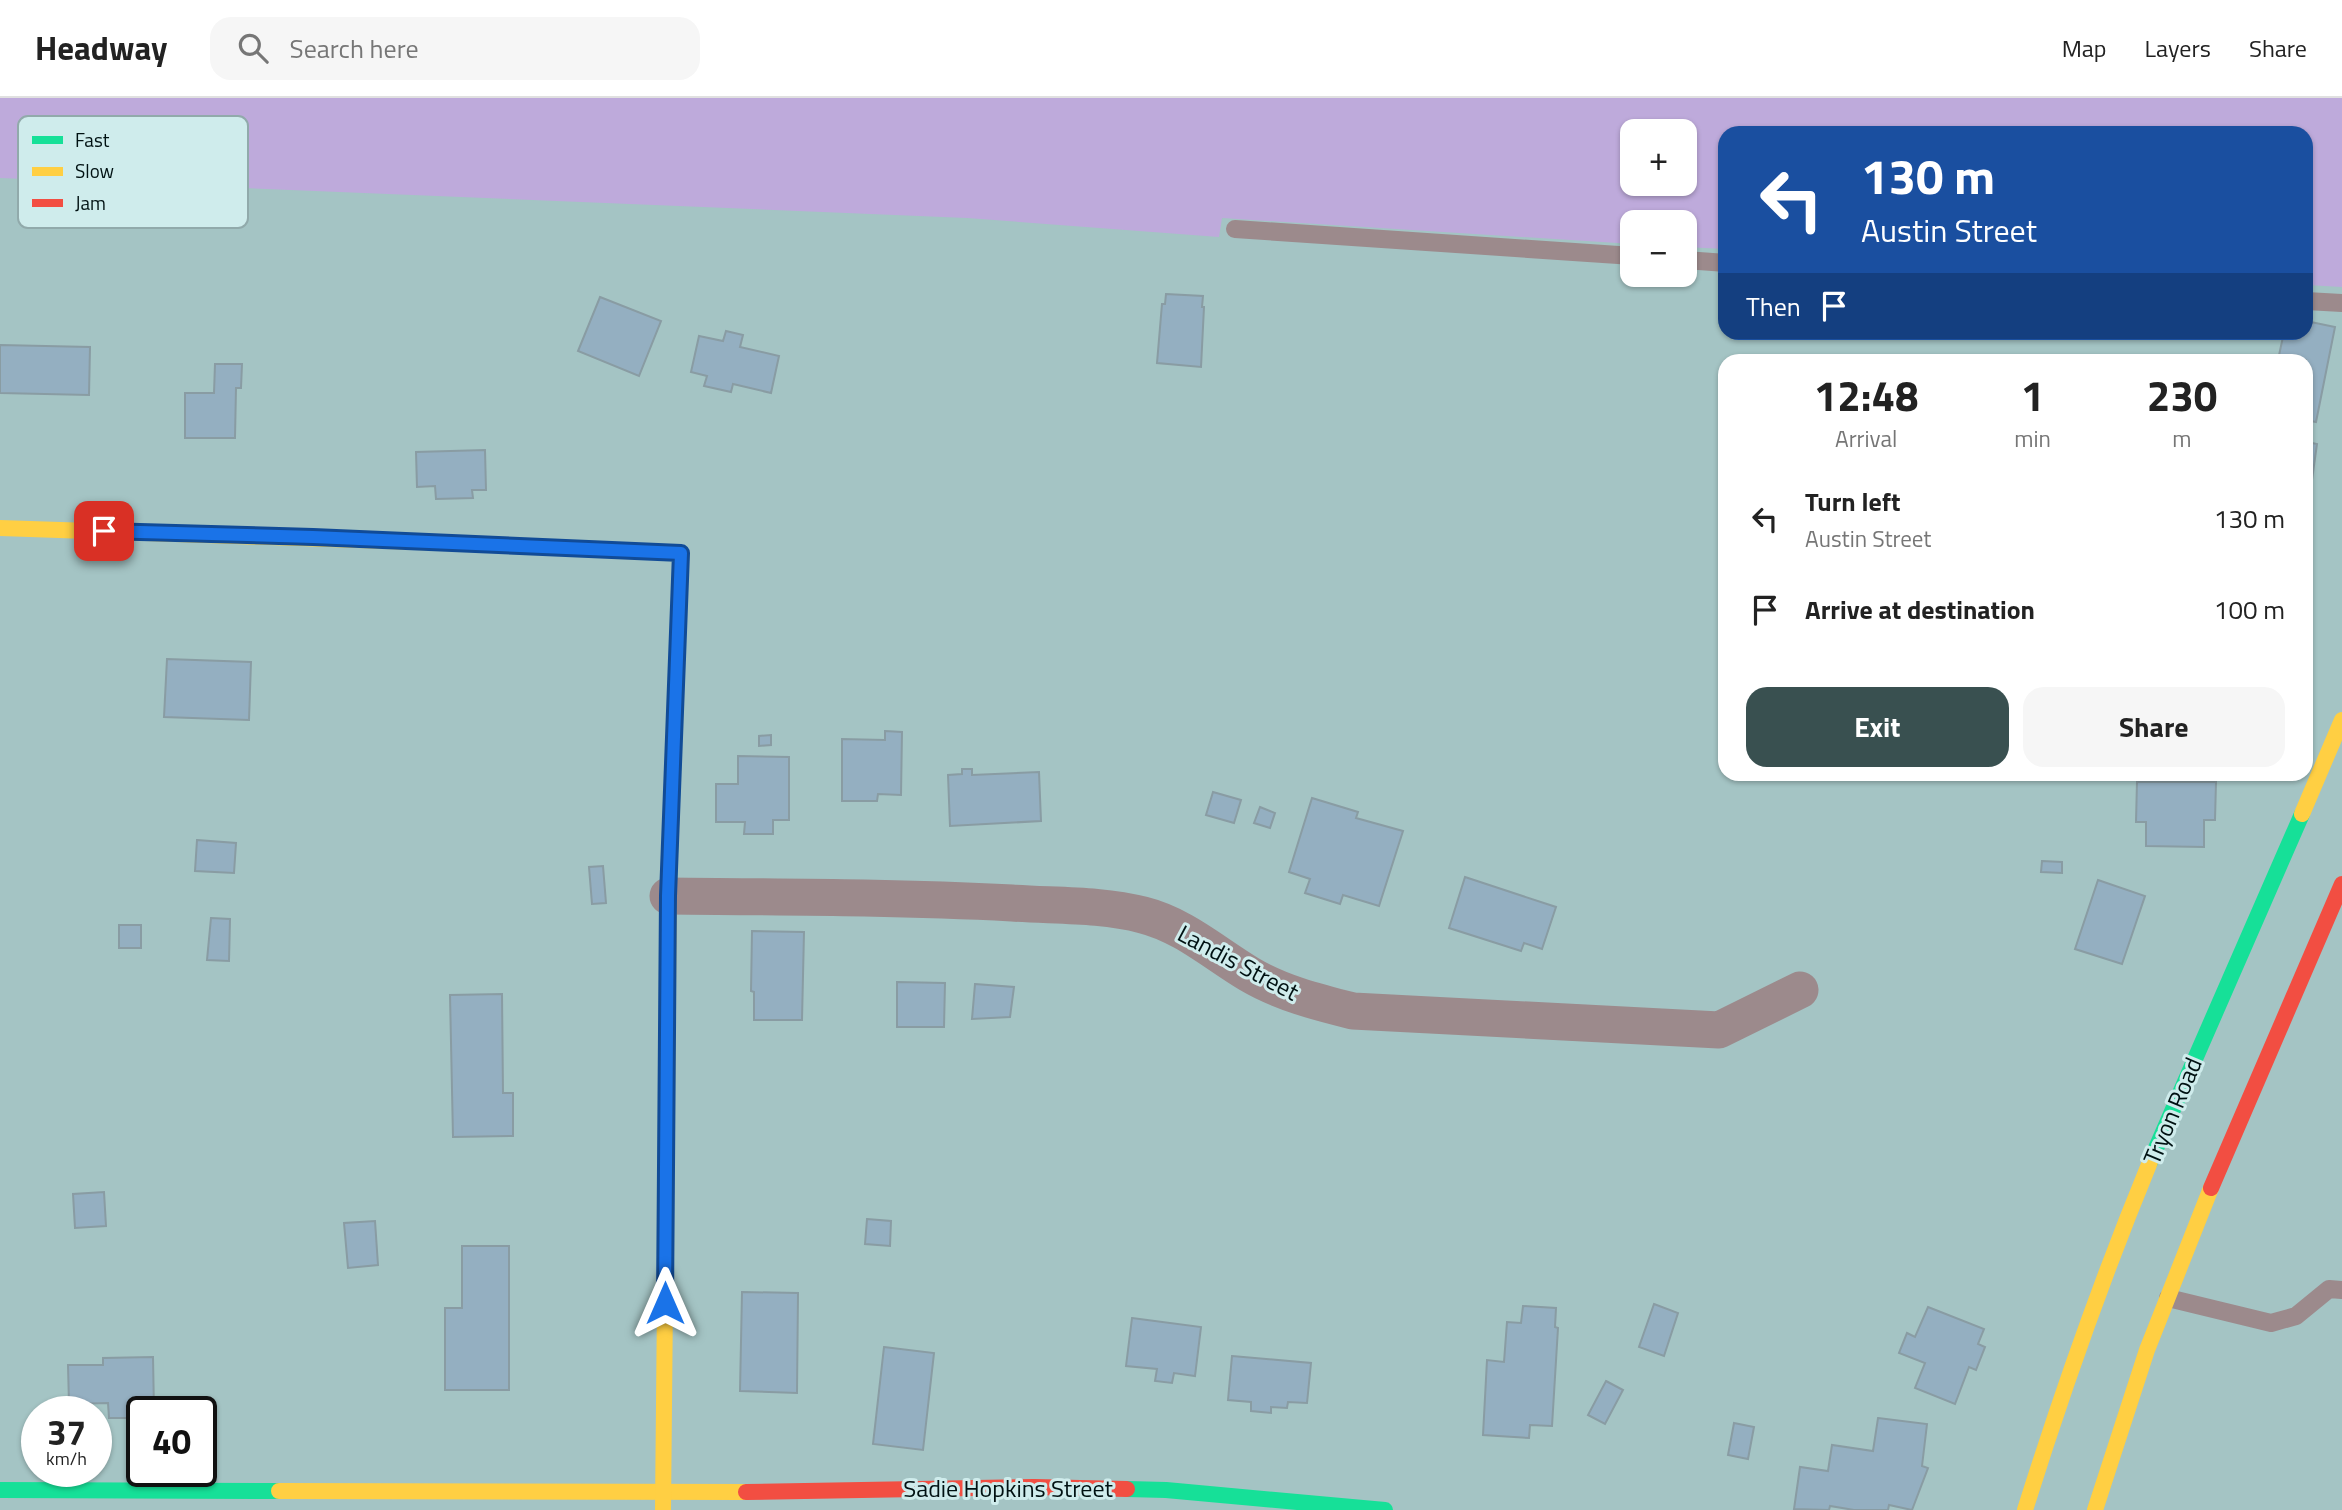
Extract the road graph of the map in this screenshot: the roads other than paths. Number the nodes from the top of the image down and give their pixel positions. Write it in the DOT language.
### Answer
graph roads {
  1 [pos="1236,229"];
  2 [pos="1620,256"];
  3 [pos="1697,261"];
  4 [pos="1718,262"];
  5 [pos="2313,301"];
  6 [pos="2342,303"];
  7 [pos="0,528"];
  8 [pos="2342,720"];
  9 [pos="2342,884"];
  10 [pos="668,896"];
  11 [pos="1800,990"];
  12 [pos="2342,1290"];
  13 [pos="2168,1298"];
  14 [pos="0,1490"];
  15 [pos="663,1493"];
  16 [pos="1272,1505"];
  17 [pos="663,1510"];
  18 [pos="1385,1510"];
  19 [pos="2025,1510"];
  20 [pos="2095,1510"];
  1 -- 2 [label="lane"];
  3 -- 4 [label="lane"];
  5 -- 6 [label="lane"];
  7 -- 10 [label="street"];
  8 -- 19 [label="street, Tryon Road"];
  9 -- 13 [label="street"];
  10 -- 11 [label="street, Landis Street"];
  10 -- 15 [label="street"];
  12 -- 13 [label="lane"];
  13 -- 20 [label="street"];
  14 -- 15 [label="street, Sadie Hopkins Street"];
  15 -- 16 [label="street, Sadie Hopkins Street"];
  15 -- 17 [label="street"];
  16 -- 18 [label="street, Sadie Hopkins Street"];
}
